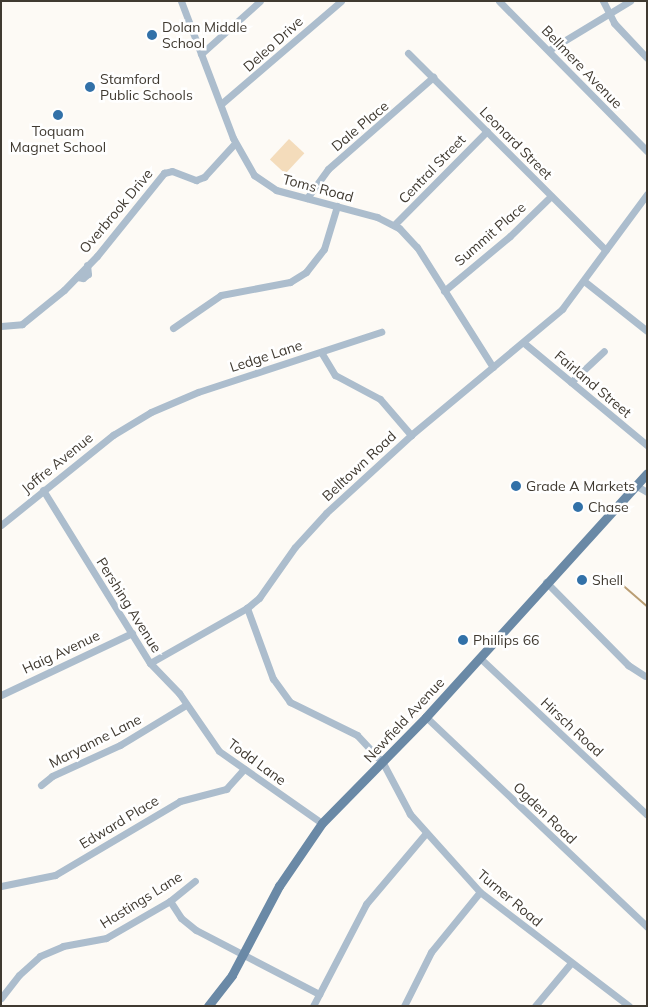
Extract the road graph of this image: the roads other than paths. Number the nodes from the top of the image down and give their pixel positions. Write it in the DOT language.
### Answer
graph roads {
  1 [pos="181,1"];
  2 [pos="260,1"];
  3 [pos="341,1"];
  4 [pos="499,1"];
  5 [pos="604,1"];
  6 [pos="630,1"];
  7 [pos="609,15"];
  8 [pos="548,50"];
  9 [pos="408,53"];
  10 [pos="201,54"];
  11 [pos="647,58"];
  12 [pos="433,77"];
  13 [pos="221,104"];
  14 [pos="487,131"];
  15 [pos="236,143"];
  16 [pos="647,151"];
  17 [pos="647,194"];
  18 [pos="551,196"];
  19 [pos="308,198"];
  20 [pos="337,206"];
  21 [pos="394,225"];
  22 [pos="606,250"];
  23 [pos="584,281"];
  24 [pos="444,290"];
  25 [pos="1,326"];
  26 [pos="173,328"];
  27 [pos="647,331"];
  28 [pos="381,332"];
  29 [pos="524,342"];
  30 [pos="604,351"];
  31 [pos="321,352"];
  32 [pos="493,367"];
  33 [pos="571,382"];
  34 [pos="130,424"];
  35 [pos="411,435"];
  36 [pos="647,445"];
  37 [pos="647,473"];
  38 [pos="635,485"];
  39 [pos="43,490"];
  40 [pos="647,492"];
  41 [pos="1,525"];
  42 [pos="546,582"];
  43 [pos="247,608"];
  44 [pos="132,633"];
  45 [pos="480,658"];
  46 [pos="150,664"];
  47 [pos="646,676"];
  48 [pos="1,695"];
  49 [pos="186,704"];
  50 [pos="426,718"];
  51 [pos="383,763"];
  52 [pos="244,769"];
  53 [pos="41,785"];
  54 [pos="647,815"];
  55 [pos="322,823"];
  56 [pos="426,833"];
  57 [pos="196,881"];
  58 [pos="1,886"];
  59 [pos="480,892"];
  60 [pos="170,901"];
  61 [pos="647,928"];
  62 [pos="244,956"];
  63 [pos="571,963"];
  64 [pos="319,994"];
  65 [pos="1,998"];
  66 [pos="208,1006"];
  67 [pos="314,1006"];
  68 [pos="404,1006"];
  69 [pos="535,1006"];
  70 [pos="628,1006"];
  1 -- 10 [label="street, Toms Road"];
  2 -- 10 [label="street"];
  3 -- 13 [label="street, Deleo Drive"];
  4 -- 8 [label="street, Bellmere Avenue"];
  5 -- 7 [label="street"];
  6 -- 7 [label="street"];
  7 -- 8 [label="street"];
  7 -- 11 [label="street"];
  8 -- 16 [label="street, Bellmere Avenue"];
  9 -- 12 [label="street, Leonard Street"];
  10 -- 13 [label="street, Toms Road"];
  12 -- 14 [label="street, Leonard Street"];
  12 -- 19 [label="street, Dale Place"];
  13 -- 15 [label="street, Toms Road"];
  14 -- 18 [label="street, Leonard Street"];
  14 -- 21 [label="street, Central Street"];
  15 -- 19 [label="street, Toms Road"];
  15 -- 25 [label="street, Overbrook Drive"];
  17 -- 22 [label="street, Belltown Road"];
  18 -- 22 [label="street, Leonard Street"];
  18 -- 24 [label="street, Summit Place"];
  19 -- 20 [label="street, Toms Road"];
  20 -- 21 [label="street, Toms Road"];
  20 -- 26 [label="street"];
  21 -- 24 [label="street, Toms Road"];
  22 -- 23 [label="street, Belltown Road"];
  23 -- 27 [label="street"];
  23 -- 29 [label="street, Belltown Road"];
  24 -- 32 [label="street, Toms Road"];
  28 -- 31 [label="street"];
  29 -- 32 [label="street, Belltown Road"];
  29 -- 33 [label="street, Fairland Street"];
  30 -- 33 [label="street"];
  31 -- 34 [label="street, Ledge Lane"];
  31 -- 35 [label="street, Ledge Lane"];
  32 -- 35 [label="street, Belltown Road"];
  33 -- 36 [label="street, Fairland Street"];
  34 -- 39 [label="street, Joffre Avenue"];
  35 -- 43 [label="street, Belltown Road"];
  37 -- 38 [label="main road, Newfield Avenue"];
  38 -- 40 [label="street"];
  38 -- 42 [label="main road, Newfield Avenue"];
  39 -- 41 [label="street, Joffre Avenue"];
  39 -- 44 [label="street, Pershing Avenue"];
  42 -- 45 [label="main road, Newfield Avenue"];
  42 -- 47 [label="street"];
  43 -- 46 [label="street, Pershing Avenue"];
  43 -- 51 [label="street"];
  44 -- 46 [label="street, Pershing Avenue"];
  44 -- 48 [label="street, Haig Avenue"];
  45 -- 50 [label="main road, Newfield Avenue"];
  45 -- 54 [label="street, Hirsch Road"];
  46 -- 49 [label="street, Todd Lane"];
  49 -- 52 [label="street, Todd Lane"];
  49 -- 53 [label="street, Maryanne Lane"];
  50 -- 51 [label="main road, Newfield Avenue"];
  50 -- 61 [label="street, Ogden Road"];
  51 -- 55 [label="main road, Newfield Avenue"];
  51 -- 56 [label="street, Turner Road"];
  52 -- 55 [label="street, Todd Lane"];
  52 -- 58 [label="street, Edward Place"];
  55 -- 62 [label="main road, Newfield Avenue"];
  56 -- 59 [label="street, Turner Road"];
  56 -- 64 [label="street"];
  57 -- 60 [label="street, Hastings Lane"];
  59 -- 63 [label="street, Turner Road"];
  59 -- 68 [label="street"];
  60 -- 62 [label="street"];
  60 -- 65 [label="street, Hastings Lane"];
  62 -- 64 [label="street"];
  62 -- 66 [label="main road, Newfield Avenue"];
  63 -- 69 [label="street"];
  63 -- 70 [label="street, Turner Road"];
  64 -- 67 [label="street"];
}
